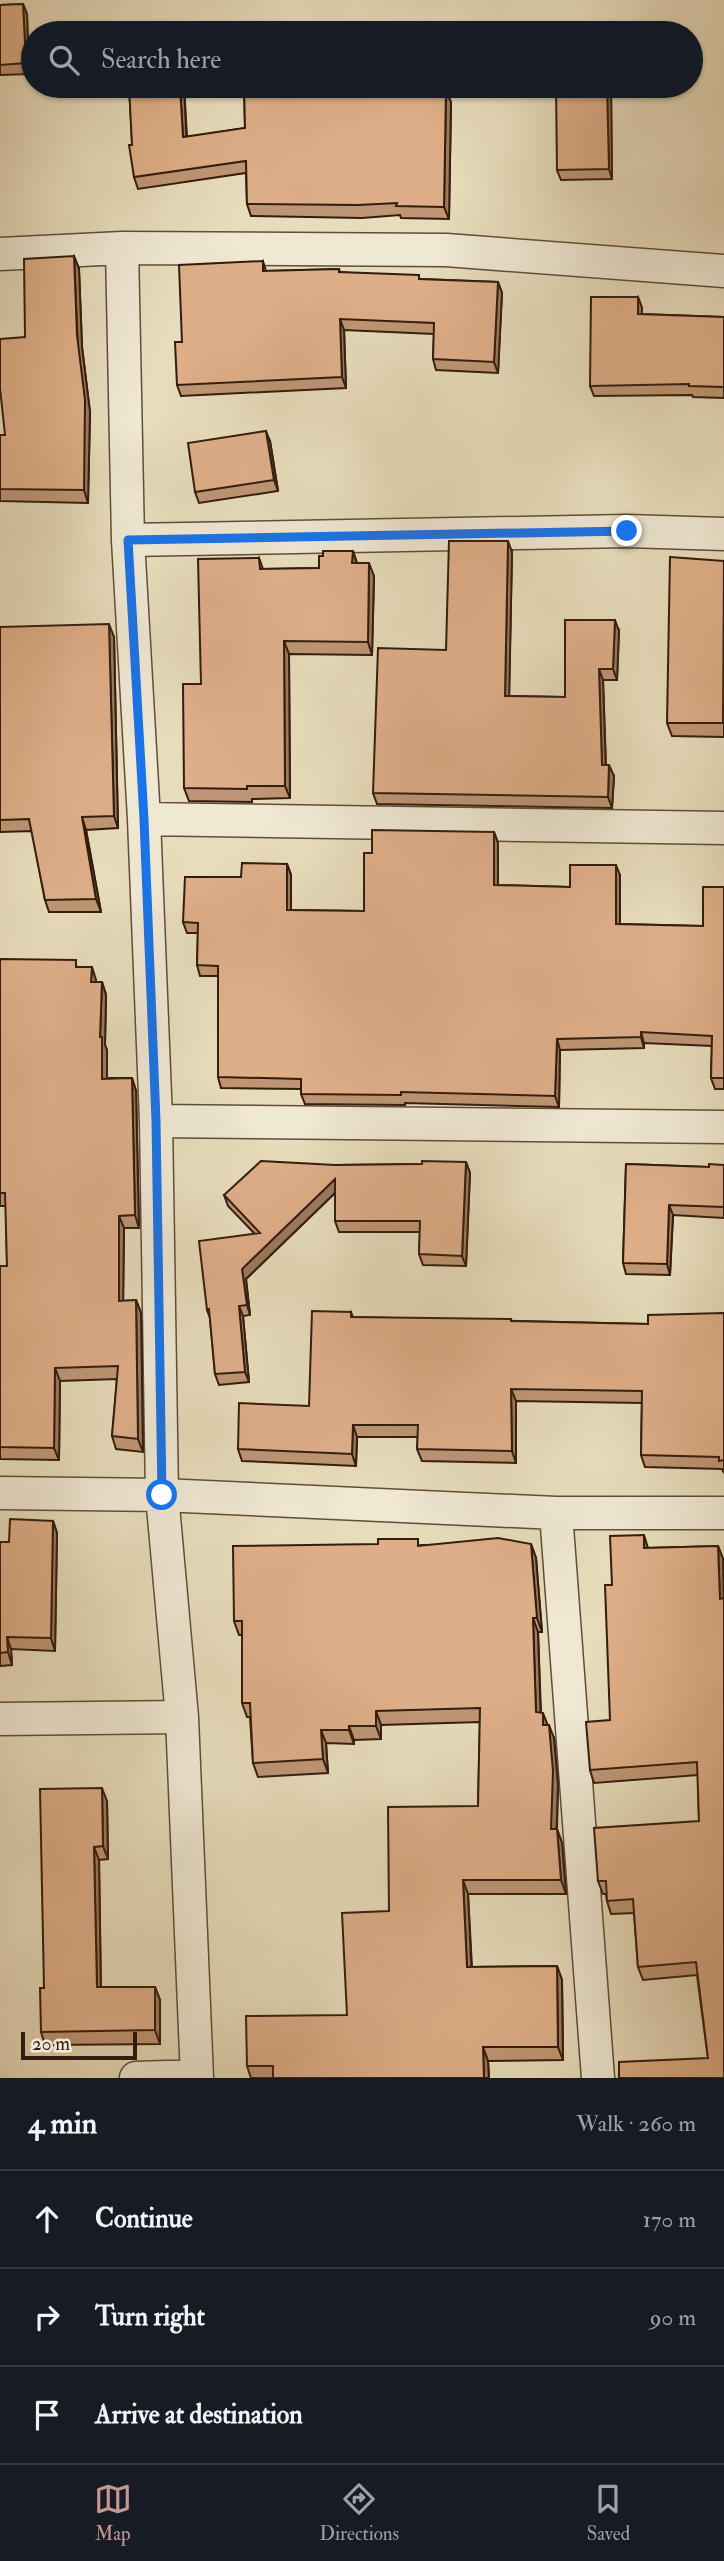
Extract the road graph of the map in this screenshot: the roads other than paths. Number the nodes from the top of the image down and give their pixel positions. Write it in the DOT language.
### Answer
graph roads {
  1 [pos="122,248"];
  2 [pos="0,254"];
  3 [pos="724,271"];
  4 [pos="724,534"];
  5 [pos="128,540"];
  6 [pos="144,819"];
  7 [pos="724,828"];
  8 [pos="156,1121"];
  9 [pos="724,1127"];
  10 [pos="0,1493"];
  11 [pos="162,1495"];
  12 [pos="556,1513"];
  13 [pos="724,1513"];
  14 [pos="182,1717"];
  15 [pos="0,1719"];
  16 [pos="197,2077"];
  17 [pos="136,2078"];
  18 [pos="598,2078"];
  1 -- 2 [label="street"];
  1 -- 3 [label="street"];
  1 -- 5 [label="street"];
  4 -- 5 [label="street"];
  5 -- 6 [label="street"];
  6 -- 7 [label="street"];
  6 -- 8 [label="street"];
  8 -- 9 [label="street"];
  8 -- 11 [label="street"];
  10 -- 11 [label="street"];
  11 -- 12 [label="street"];
  11 -- 14 [label="street"];
  12 -- 13 [label="street"];
  12 -- 18 [label="street"];
  14 -- 15 [label="street"];
  14 -- 16 [label="street"];
  16 -- 17 [label="street"];
}
